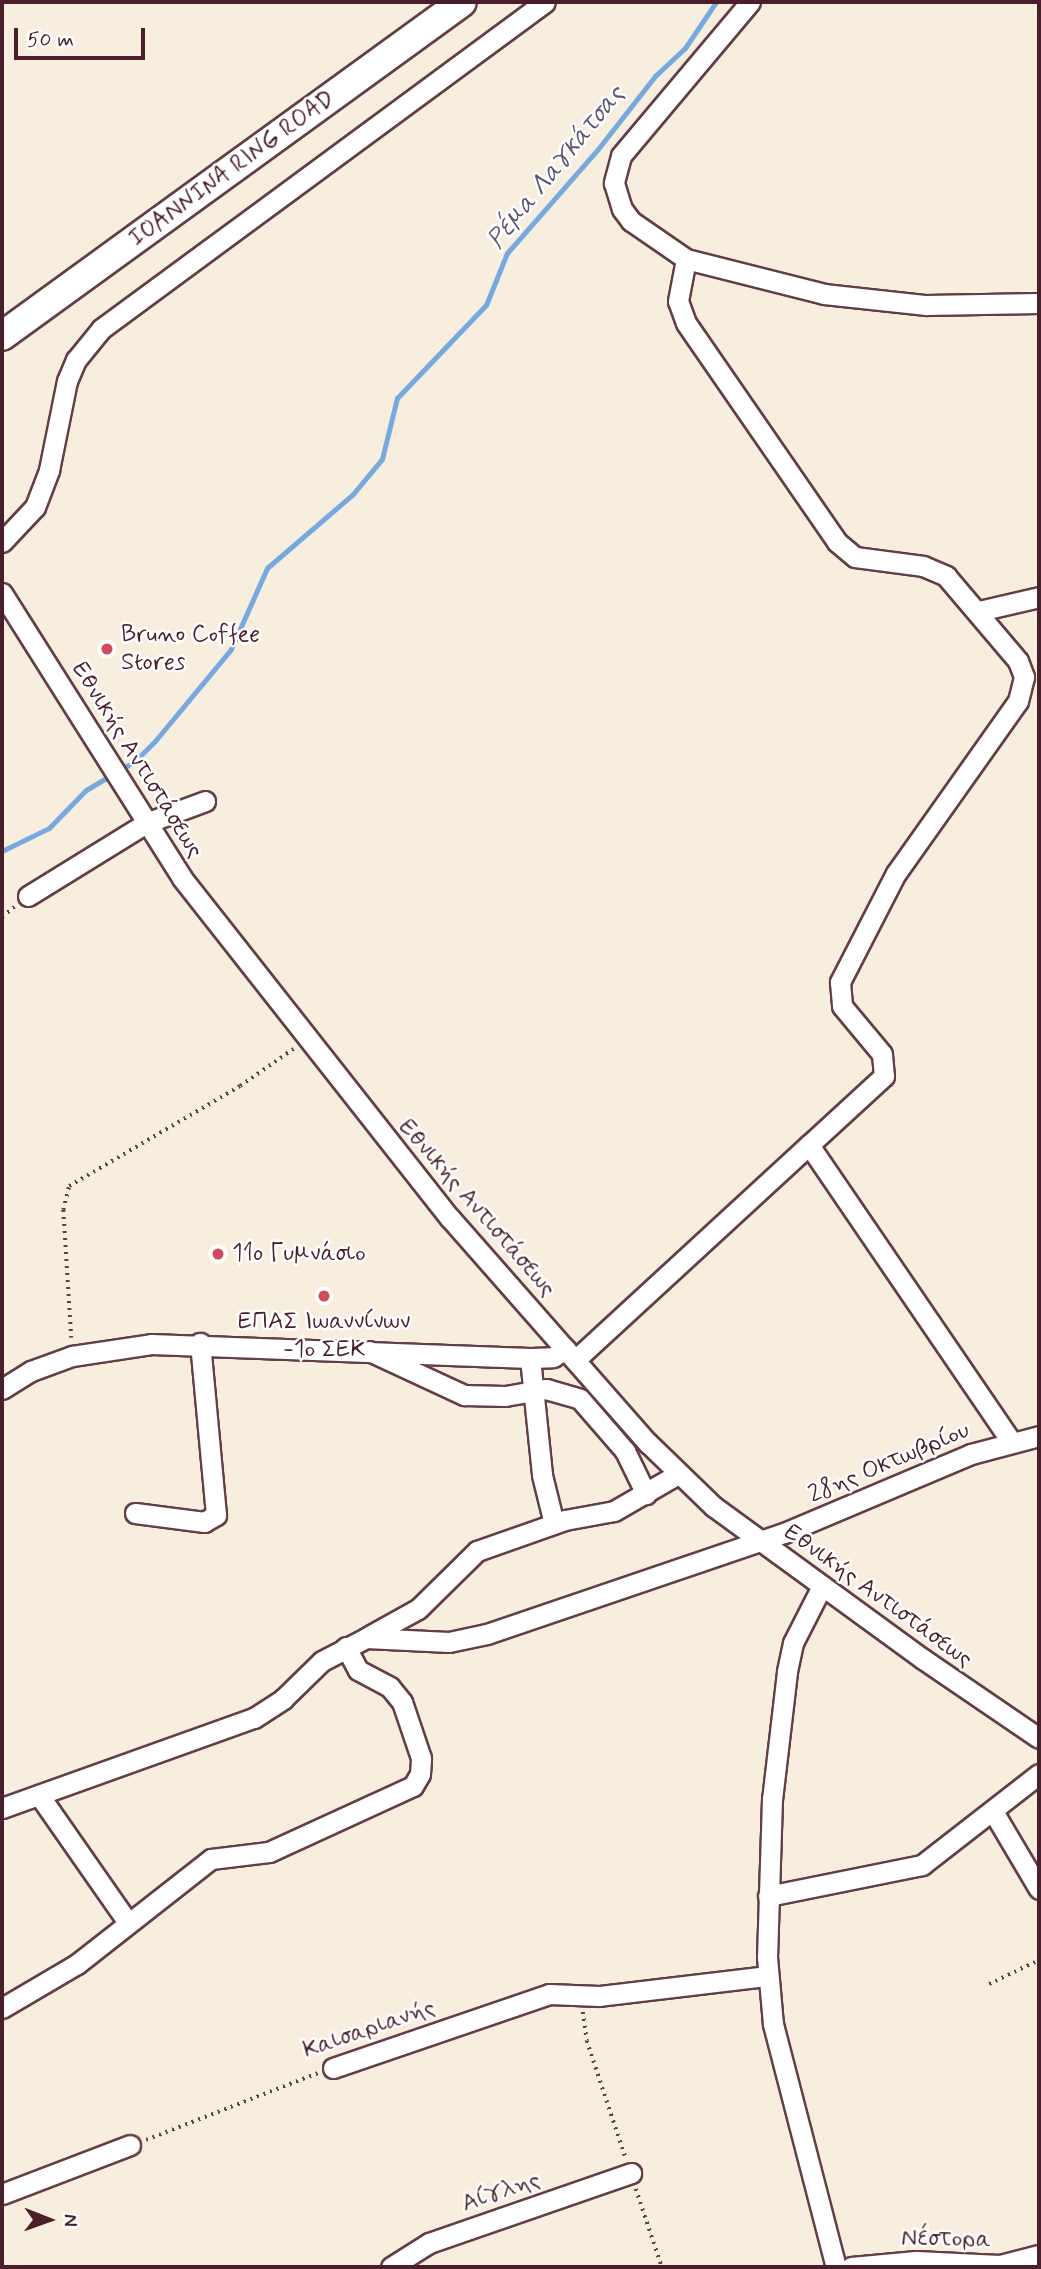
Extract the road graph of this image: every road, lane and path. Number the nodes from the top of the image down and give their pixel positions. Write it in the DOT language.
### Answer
graph roads {
  1 [pos="462,2"];
  2 [pos="545,2"];
  3 [pos="750,2"];
  4 [pos="686,259"];
  5 [pos="1039,303"];
  6 [pos="2,336"];
  7 [pos="2,542"];
  8 [pos="2,593"];
  9 [pos="1039,597"];
  10 [pos="978,611"];
  11 [pos="205,801"];
  12 [pos="146,823"];
  13 [pos="28,896"];
  14 [pos="306,1039"];
  15 [pos="808,1145"];
  16 [pos="200,1343"];
  17 [pos="365,1349"];
  18 [pos="570,1354"];
  19 [pos="72,1356"];
  20 [pos="530,1358"];
  21 [pos="2,1389"];
  22 [pos="534,1391"];
  23 [pos="1039,1436"];
  24 [pos="1011,1441"];
  25 [pos="678,1474"];
  26 [pos="646,1494"];
  27 [pos="135,1513"];
  28 [pos="554,1524"];
  29 [pos="760,1541"];
  30 [pos="822,1586"];
  31 [pos="366,1637"];
  32 [pos="346,1647"];
  33 [pos="1039,1738"];
  34 [pos="1039,1774"];
  35 [pos="39,1795"];
  36 [pos="2,1808"];
  37 [pos="994,1813"];
  38 [pos="1039,1889"];
  39 [pos="768,1896"];
  40 [pos="127,1921"];
  41 [pos="1039,1960"];
  42 [pos="767,1976"];
  43 [pos="989,1984"];
  44 [pos="582,1995"];
  45 [pos="2,2008"];
  46 [pos="333,2068"];
  47 [pos="130,2145"];
  48 [pos="631,2173"];
  49 [pos="2,2194"];
  50 [pos="1039,2255"];
  51 [pos="997,2266"];
  52 [pos="391,2267"];
  53 [pos="662,2267"];
  54 [pos="836,2267"];
  55 [pos="851,2267"];
  1 -- 6 [label="highway, IOANNINA RING ROAD"];
  2 -- 7 [label="street"];
  3 -- 4 [label="street"];
  4 -- 5 [label="street"];
  4 -- 10 [label="street"];
  8 -- 12 [label="street, Εθνικής Αντιστάσεως"];
  9 -- 10 [label="street"];
  10 -- 15 [label="street"];
  11 -- 12 [label="street"];
  12 -- 13 [label="street"];
  12 -- 14 [label="street, Εθνικής Αντιστάσεως"];
  14 -- 18 [label="street, Εθνικής Αντιστάσεως"];
  14 -- 19 [label="path"];
  15 -- 18 [label="street"];
  15 -- 24 [label="street"];
  16 -- 17 [label="street"];
  16 -- 19 [label="street"];
  16 -- 27 [label="street"];
  17 -- 20 [label="street"];
  17 -- 22 [label="street"];
  18 -- 20 [label="street"];
  18 -- 25 [label="street, Εθνικής Αντιστάσεως"];
  19 -- 21 [label="street"];
  20 -- 22 [label="street"];
  22 -- 26 [label="street"];
  22 -- 28 [label="street"];
  23 -- 24 [label="street, 28ης Οκτωβρίου"];
  24 -- 29 [label="street, 28ης Οκτωβρίου"];
  25 -- 26 [label="street"];
  25 -- 29 [label="street, Εθνικής Αντιστάσεως"];
  26 -- 28 [label="street"];
  28 -- 31 [label="street"];
  29 -- 30 [label="street, Εθνικής Αντιστάσεως"];
  29 -- 31 [label="street, 28ης Οκτωβρίου"];
  30 -- 33 [label="street, Εθνικής Αντιστάσεως"];
  30 -- 39 [label="street"];
  31 -- 32 [label="street"];
  32 -- 35 [label="street"];
  32 -- 40 [label="street"];
  34 -- 37 [label="street"];
  35 -- 36 [label="street"];
  35 -- 40 [label="street"];
  37 -- 38 [label="street"];
  37 -- 39 [label="street"];
  39 -- 42 [label="street"];
  40 -- 45 [label="street"];
  41 -- 43 [label="path"];
  42 -- 44 [label="street, Καισαριανής"];
  42 -- 54 [label="street"];
  44 -- 46 [label="street, Καισαριανής"];
  44 -- 48 [label="path"];
  46 -- 47 [label="path, Καισαριανής"];
  47 -- 49 [label="street"];
  48 -- 52 [label="street, Αίγλης"];
  48 -- 53 [label="path"];
  50 -- 51 [label="street, Νέστορα"];
  51 -- 55 [label="street, Νέστορα"];
}
